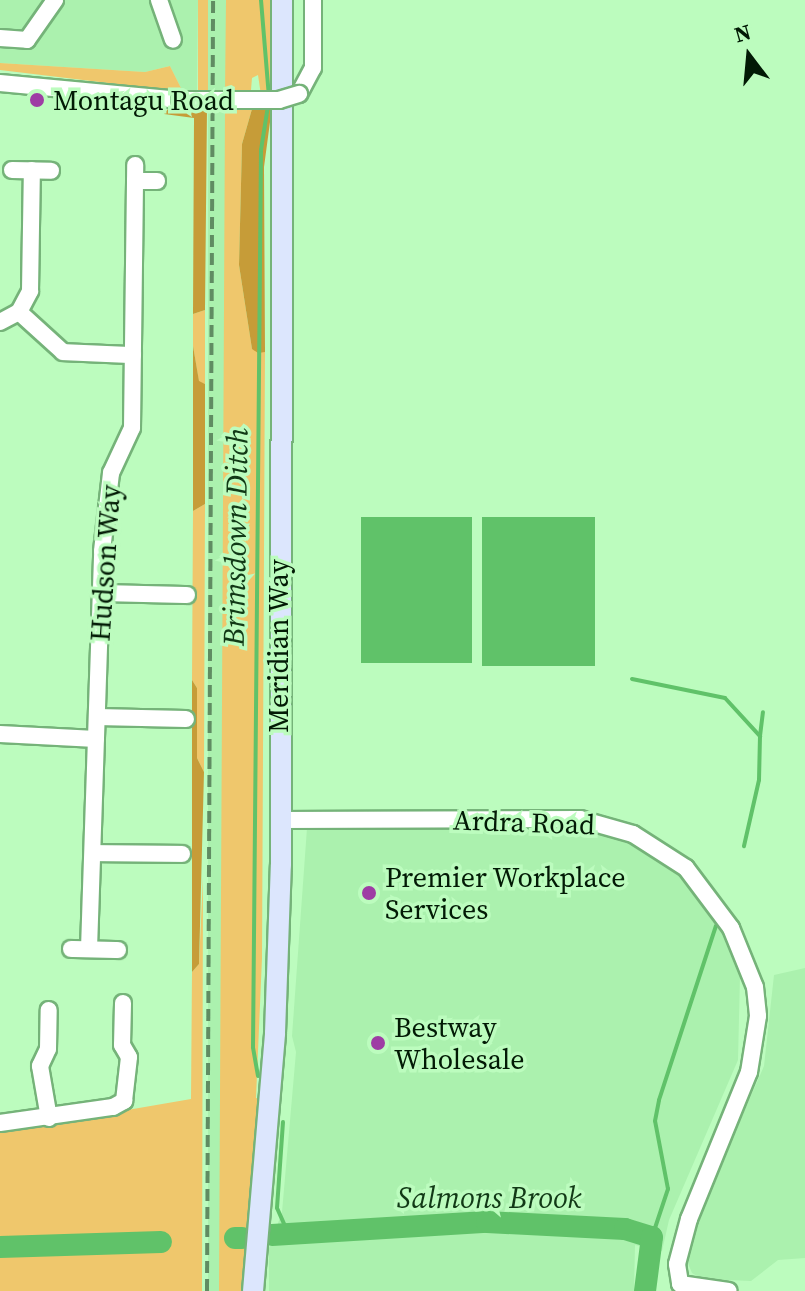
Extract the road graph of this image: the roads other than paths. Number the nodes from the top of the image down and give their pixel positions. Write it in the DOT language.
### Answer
graph roads {
  1 [pos="55,0"];
  2 [pos="159,0"];
  3 [pos="282,0"];
  4 [pos="313,0"];
  5 [pos="0,38"];
  6 [pos="173,40"];
  7 [pos="0,83"];
  8 [pos="12,170"];
  9 [pos="32,170"];
  10 [pos="51,171"];
  11 [pos="157,181"];
  12 [pos="19,312"];
  13 [pos="0,322"];
  14 [pos="133,355"];
  15 [pos="100,593"];
  16 [pos="187,595"];
  17 [pos="97,717"];
  18 [pos="186,719"];
  19 [pos="0,734"];
  20 [pos="96,739"];
  21 [pos="280,820"];
  22 [pos="93,853"];
  23 [pos="182,854"];
  24 [pos="71,949"];
  25 [pos="89,949"];
  26 [pos="118,950"];
  27 [pos="123,1003"];
  28 [pos="49,1010"];
  29 [pos="49,1118"];
  30 [pos="0,1123"];
  31 [pos="253,1291"];
  32 [pos="729,1291"];
  1 -- 5 [label="street"];
  2 -- 6 [label="street"];
  3 -- 21 [label="main road, Meridian Way"];
  4 -- 7 [label="street, bridge"];
  8 -- 9 [label="street"];
  9 -- 10 [label="street"];
  9 -- 12 [label="street"];
  11 -- 14 [label="street, Hudson Way"];
  12 -- 13 [label="street"];
  12 -- 14 [label="street"];
  14 -- 15 [label="street, Hudson Way"];
  15 -- 16 [label="street"];
  15 -- 17 [label="street, Hudson Way"];
  17 -- 18 [label="street"];
  17 -- 20 [label="street, Hudson Way"];
  19 -- 20 [label="street"];
  20 -- 22 [label="street, Hudson Way"];
  21 -- 31 [label="main road, Meridian Way"];
  21 -- 32 [label="street, Ardra Road"];
  22 -- 23 [label="street"];
  22 -- 25 [label="street, Hudson Way"];
  24 -- 25 [label="street"];
  25 -- 26 [label="street"];
  27 -- 29 [label="street"];
  28 -- 29 [label="street"];
  29 -- 30 [label="street"];
}
